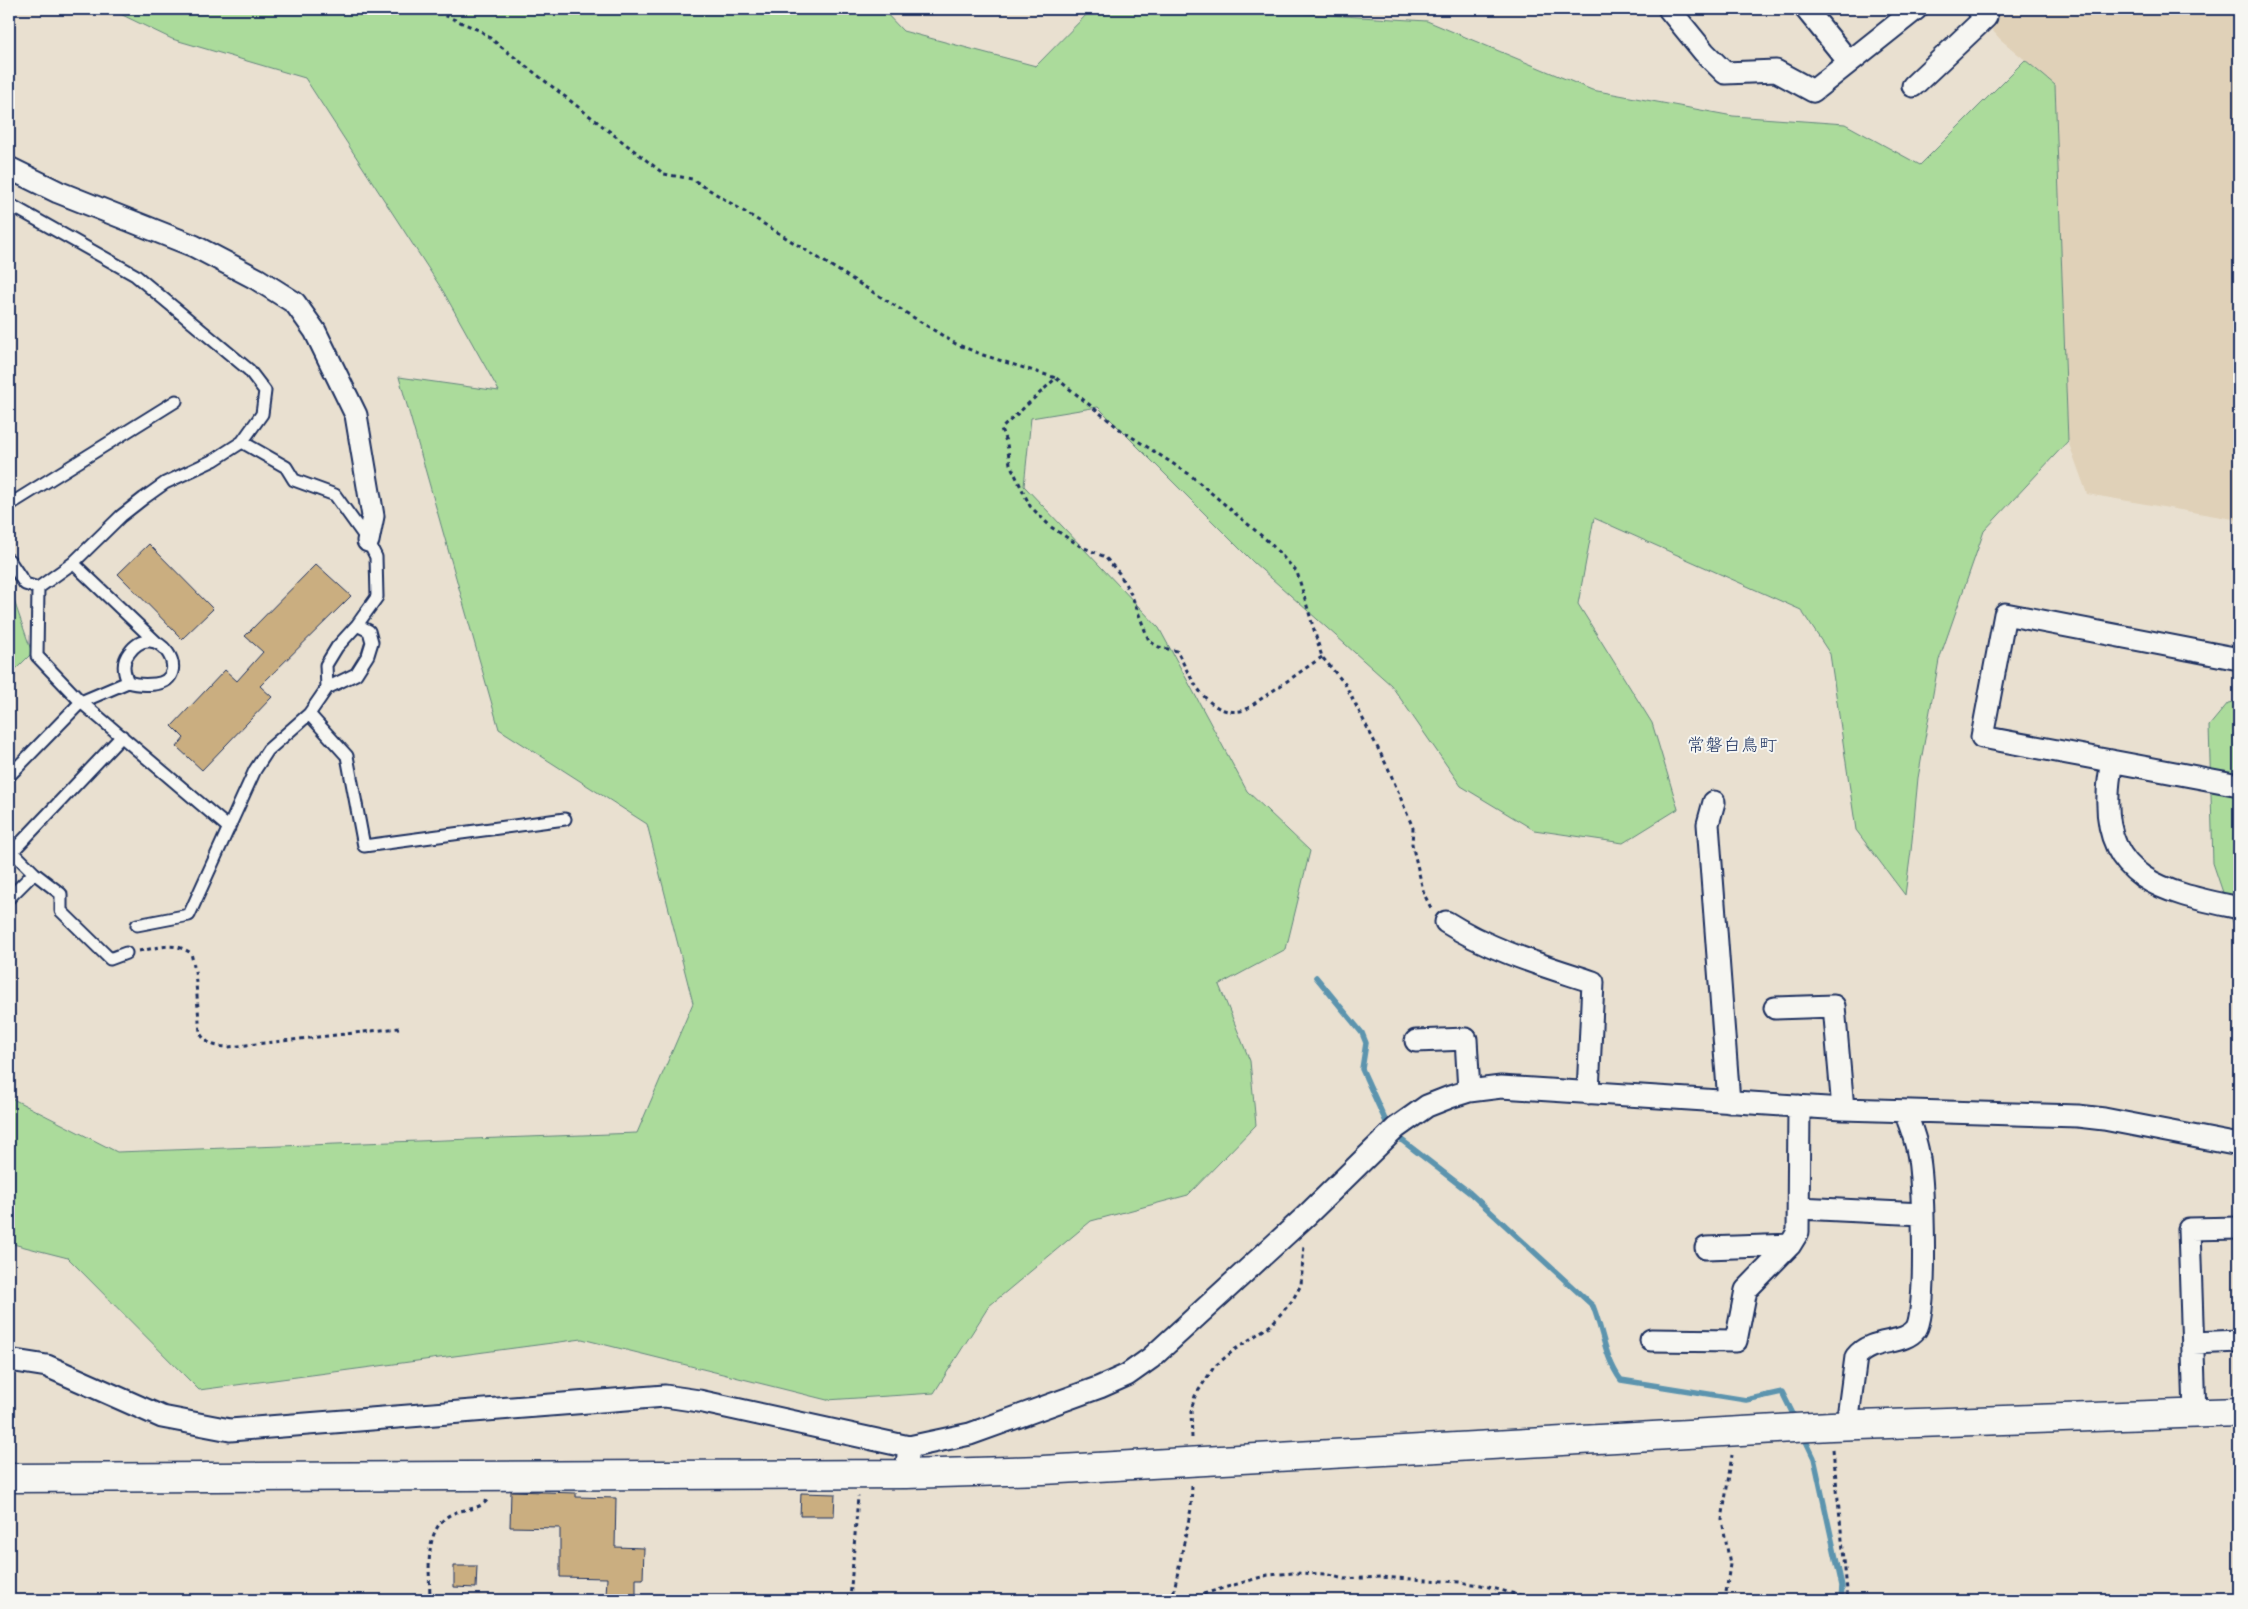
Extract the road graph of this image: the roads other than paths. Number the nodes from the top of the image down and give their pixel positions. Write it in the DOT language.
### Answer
graph roads {
  1 [pos="1669,9"];
  2 [pos="1806,9"];
  3 [pos="1916,9"];
  4 [pos="1978,9"];
  5 [pos="1849,62"];
  6 [pos="1913,86"];
  7 [pos="9,168"];
  8 [pos="9,204"];
  9 [pos="176,401"];
  10 [pos="242,442"];
  11 [pos="9,505"];
  12 [pos="368,541"];
  13 [pos="9,560"];
  14 [pos="73,563"];
  15 [pos="38,588"];
  16 [pos="357,625"];
  17 [pos="157,643"];
  18 [pos="2239,659"];
  19 [pos="128,682"];
  20 [pos="328,688"];
  21 [pos="81,702"];
  22 [pos="309,714"];
  23 [pos="122,736"];
  24 [pos="2112,761"];
  25 [pos="9,776"];
  26 [pos="2239,785"];
  27 [pos="1714,802"];
  28 [pos="565,819"];
  29 [pos="229,828"];
  30 [pos="11,850"];
  31 [pos="34,872"];
  32 [pos="9,898"];
  33 [pos="2239,908"];
  34 [pos="1446,922"];
  35 [pos="137,925"];
  36 [pos="126,953"];
  37 [pos="1775,1008"];
  38 [pos="1416,1041"];
  39 [pos="1468,1091"];
  40 [pos="1588,1093"];
  41 [pos="1728,1102"];
  42 [pos="1799,1106"];
  43 [pos="1843,1109"];
  44 [pos="1905,1112"];
  45 [pos="2239,1145"];
  46 [pos="1799,1208"];
  47 [pos="1922,1214"];
  48 [pos="2239,1228"];
  49 [pos="1790,1245"];
  50 [pos="1706,1248"];
  51 [pos="1651,1340"];
  52 [pos="2239,1341"];
  53 [pos="2193,1343"];
  54 [pos="9,1360"];
  55 [pos="2239,1412"];
  56 [pos="2195,1414"];
  57 [pos="1819,1426"];
  58 [pos="909,1447"];
  59 [pos="906,1474"];
  60 [pos="9,1478"];
  1 -- 5 [label="street"];
  2 -- 5 [label="street"];
  3 -- 5 [label="street"];
  4 -- 6 [label="street"];
  7 -- 12 [label="street"];
  8 -- 10 [label="lane"];
  9 -- 11 [label="lane"];
  10 -- 12 [label="lane"];
  10 -- 14 [label="lane"];
  12 -- 16 [label="lane"];
  13 -- 15 [label="lane"];
  14 -- 15 [label="lane"];
  14 -- 17 [label="lane"];
  15 -- 21 [label="lane"];
  16 -- 20 [label="lane"];
  16 -- 20 [label="lane"];
  17 -- 19 [label="lane"];
  17 -- 19 [label="lane"];
  18 -- 24 [label="street"];
  19 -- 21 [label="lane"];
  20 -- 22 [label="lane"];
  21 -- 23 [label="lane"];
  21 -- 25 [label="lane"];
  22 -- 28 [label="lane"];
  22 -- 29 [label="lane"];
  23 -- 29 [label="lane"];
  23 -- 30 [label="lane"];
  24 -- 26 [label="street"];
  24 -- 33 [label="street"];
  27 -- 41 [label="street"];
  29 -- 35 [label="lane"];
  30 -- 31 [label="lane"];
  31 -- 32 [label="lane"];
  31 -- 36 [label="lane"];
  34 -- 40 [label="street"];
  37 -- 43 [label="street"];
  38 -- 39 [label="street"];
  39 -- 40 [label="street"];
  39 -- 58 [label="street"];
  40 -- 41 [label="street"];
  41 -- 42 [label="street"];
  42 -- 43 [label="street"];
  42 -- 46 [label="street"];
  43 -- 44 [label="street"];
  44 -- 45 [label="street"];
  44 -- 47 [label="street"];
  46 -- 47 [label="street"];
  46 -- 49 [label="street"];
  47 -- 57 [label="street"];
  48 -- 53 [label="street"];
  49 -- 50 [label="street"];
  49 -- 51 [label="street"];
  52 -- 53 [label="street"];
  53 -- 56 [label="street"];
  54 -- 58 [label="street"];
  55 -- 56 [label="street"];
  56 -- 57 [label="street"];
  57 -- 59 [label="street"];
  58 -- 59 [label="street"];
  59 -- 60 [label="street"];
}
